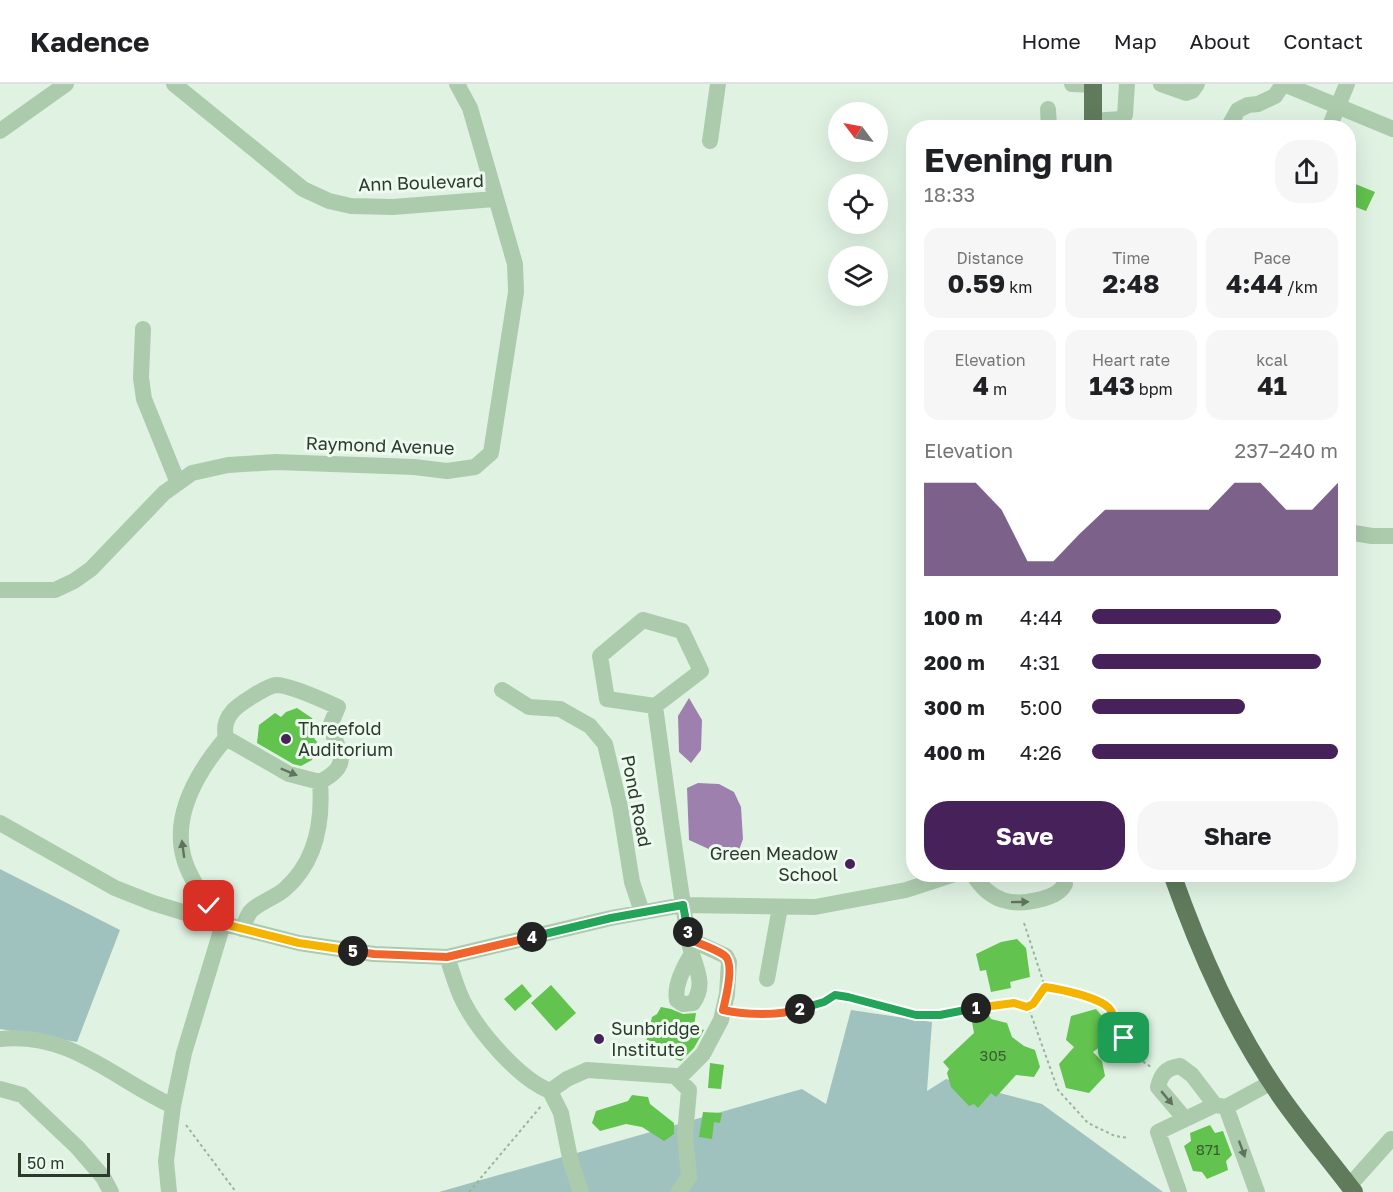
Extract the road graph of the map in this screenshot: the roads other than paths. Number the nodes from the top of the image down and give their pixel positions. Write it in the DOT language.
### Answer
graph roads {
  1 [pos="66,84"];
  2 [pos="174,84"];
  3 [pos="457,84"];
  4 [pos="718,84"];
  5 [pos="1072,84"];
  6 [pos="1093,84"];
  7 [pos="1127,84"];
  8 [pos="1161,84"];
  9 [pos="1197,84"];
  10 [pos="1283,84"];
  11 [pos="1347,84"];
  12 [pos="1315,90"];
  13 [pos="1338,106"];
  14 [pos="1048,109"];
  15 [pos="1048,120"];
  16 [pos="1093,120"];
  17 [pos="1115,120"];
  18 [pos="1232,120"];
  19 [pos="1332,120"];
  20 [pos="1393,129"];
  21 [pos="0,131"];
  22 [pos="710,141"];
  23 [pos="495,199"];
  24 [pos="143,329"];
  25 [pos="178,483"];
  26 [pos="1356,533"];
  27 [pos="1393,536"];
  28 [pos="0,590"];
  29 [pos="502,690"];
  30 [pos="655,706"];
  31 [pos="226,738"];
  32 [pos="320,782"];
  33 [pos="0,822"];
  34 [pos="930,882"];
  35 [pos="979,882"];
  36 [pos="1065,882"];
  37 [pos="1175,882"];
  38 [pos="683,905"];
  39 [pos="780,907"];
  40 [pos="642,912"];
  41 [pos="218,923"];
  42 [pos="242,929"];
  43 [pos="447,957"];
  44 [pos="767,979"];
  45 [pos="0,1039"];
  46 [pos="678,1079"];
  47 [pos="1272,1082"];
  48 [pos="0,1089"];
  49 [pos="548,1096"];
  50 [pos="174,1106"];
  51 [pos="1221,1106"];
  52 [pos="1185,1119"];
  53 [pos="1391,1139"];
  54 [pos="1351,1189"];
  55 [pos="111,1192"];
  56 [pos="169,1192"];
  57 [pos="580,1192"];
  58 [pos="679,1192"];
  59 [pos="1179,1192"];
  60 [pos="1257,1192"];
  1 -- 21 [label="street"];
  2 -- 23 [label="street, Ann Boulevard"];
  3 -- 23 [label="street, Raymond Avenue"];
  4 -- 22 [label="street"];
  5 -- 6 [label="street"];
  6 -- 16 [label="main road"];
  7 -- 17 [label="street"];
  8 -- 9 [label="street"];
  10 -- 12 [label="street"];
  10 -- 18 [label="street"];
  11 -- 13 [label="street"];
  12 -- 13 [label="street"];
  13 -- 19 [label="street"];
  13 -- 20 [label="street"];
  14 -- 15 [label="street"];
  23 -- 25 [label="street, Raymond Avenue"];
  24 -- 25 [label="street"];
  25 -- 28 [label="street, Raymond Avenue"];
  26 -- 27 [label="street"];
  29 -- 40 [label="street, Pond Road"];
  30 -- 30 [label="street"];
  30 -- 38 [label="street, Pond Road"];
  31 -- 32 [label="street, one-way"];
  31 -- 32 [label="street"];
  41 -- 31 [label="street, one-way"];
  32 -- 42 [label="street"];
  33 -- 41 [label="street"];
  34 -- 39 [label="street"];
  35 -- 36 [label="street, one-way"];
  37 -- 47 [label="main road"];
  38 -- 39 [label="street"];
  38 -- 40 [label="street"];
  38 -- 46 [label="street, Pond Road"];
  39 -- 44 [label="street"];
  40 -- 43 [label="street"];
  41 -- 42 [label="street"];
  41 -- 50 [label="street"];
  42 -- 43 [label="street"];
  43 -- 49 [label="street"];
  45 -- 50 [label="street"];
  46 -- 49 [label="street"];
  46 -- 58 [label="street"];
  47 -- 51 [label="street"];
  47 -- 54 [label="main road"];
  48 -- 55 [label="street"];
  49 -- 57 [label="street"];
  50 -- 56 [label="street"];
  51 -- 52 [label="street"];
  51 -- 52 [label="street, one-way"];
  51 -- 60 [label="street, one-way"];
  52 -- 59 [label="street"];
  53 -- 54 [label="street"];
}
